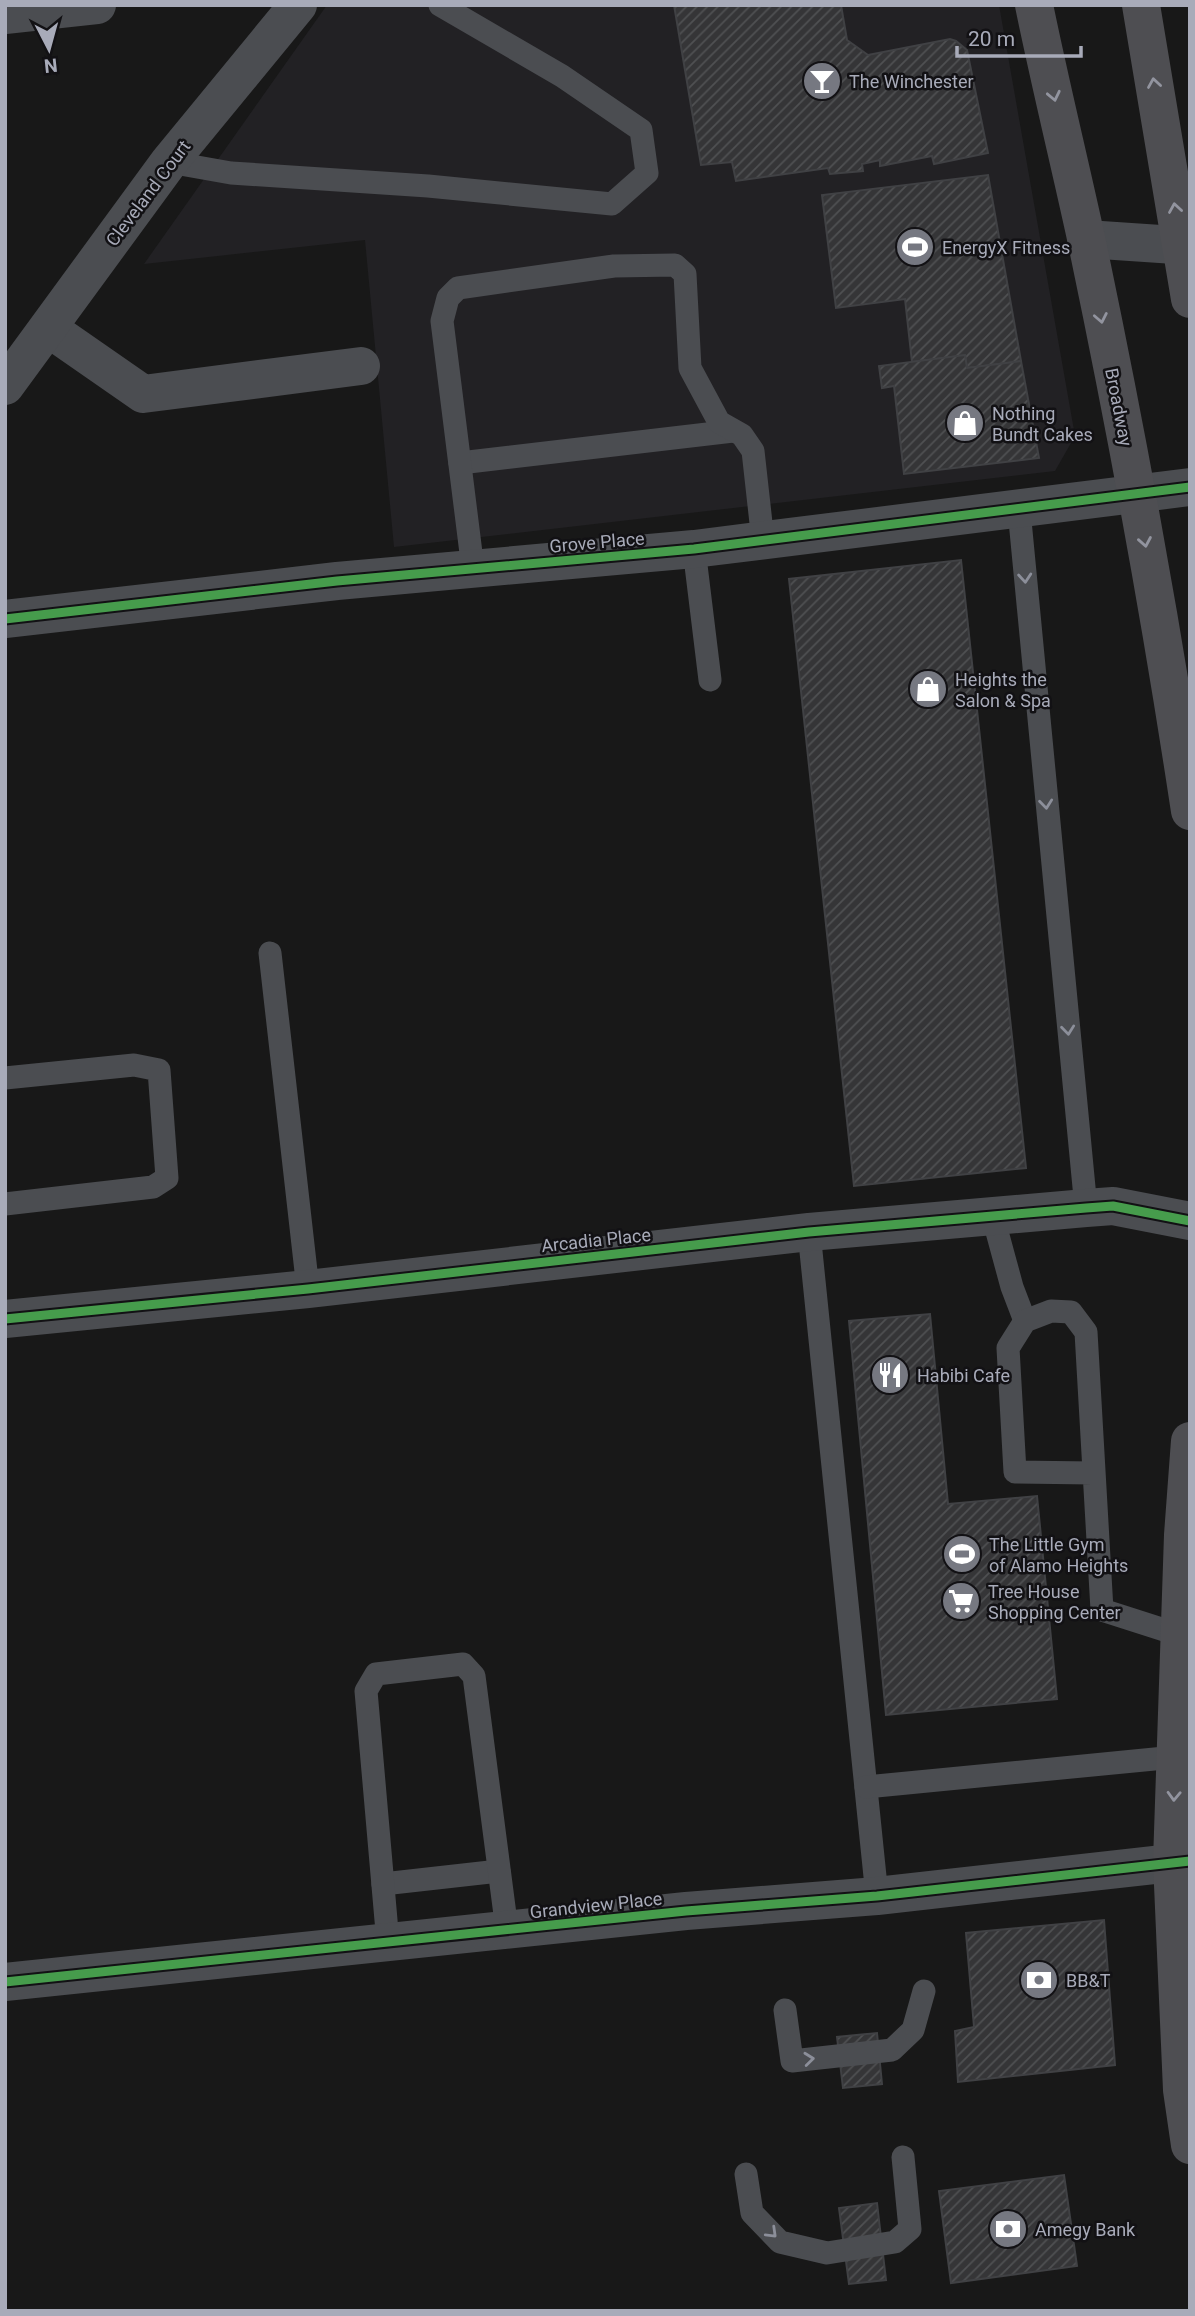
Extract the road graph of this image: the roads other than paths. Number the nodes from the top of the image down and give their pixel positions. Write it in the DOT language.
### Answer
graph roads {
  1 [pos="97,5"];
  2 [pos="298,5"];
  3 [pos="440,5"];
  4 [pos="1034,5"];
  5 [pos="1141,5"];
  6 [pos="5,15"];
  7 [pos="169,162"];
  8 [pos="1086,239"];
  9 [pos="1185,245"];
  10 [pos="1190,299"];
  11 [pos="48,328"];
  12 [pos="360,366"];
  13 [pos="5,386"];
  14 [pos="733,431"];
  15 [pos="460,463"];
  16 [pos="1190,487"];
  17 [pos="1136,495"];
  18 [pos="1019,510"];
  19 [pos="764,541"];
  20 [pos="694,549"];
  21 [pos="472,569"];
  22 [pos="5,619"];
  23 [pos="710,680"];
  24 [pos="1190,811"];
  25 [pos="270,953"];
  26 [pos="5,1079"];
  27 [pos="5,1205"];
  28 [pos="1086,1208"];
  29 [pos="993,1217"];
  30 [pos="1190,1221"];
  31 [pos="809,1232"];
  32 [pos="309,1289"];
  33 [pos="5,1319"];
  34 [pos="1026,1321"];
  35 [pos="1190,1441"];
  36 [pos="1093,1473"];
  37 [pos="1180,1635"];
  38 [pos="1175,1757"];
  39 [pos="866,1787"];
  40 [pos="1181,1861"];
  41 [pos="499,1871"];
  42 [pos="383,1884"];
  43 [pos="877,1896"];
  44 [pos="507,1930"];
  45 [pos="388,1943"];
  46 [pos="1183,1945"];
  47 [pos="5,1982"];
  48 [pos="924,1992"];
  49 [pos="785,2010"];
  50 [pos="1190,2145"];
  51 [pos="904,2157"];
  52 [pos="746,2174"];
  1 -- 6 [label="street"];
  2 -- 7 [label="street, Cleveland Court"];
  3 -- 7 [label="lane"];
  4 -- 8 [label="main road, Broadway, one-way"];
  9 -- 5 [label="main road, one-way"];
  7 -- 11 [label="street, Cleveland Court"];
  8 -- 9 [label="street"];
  8 -- 17 [label="main road, Broadway, one-way"];
  9 -- 10 [label="main road"];
  11 -- 12 [label="street"];
  11 -- 13 [label="street, Cleveland Court"];
  14 -- 15 [label="lane"];
  14 -- 15 [label="lane"];
  14 -- 19 [label="lane"];
  15 -- 21 [label="lane"];
  16 -- 17 [label="street, Grove Place"];
  17 -- 18 [label="street, Grove Place"];
  17 -- 24 [label="main road, Broadway, one-way"];
  18 -- 19 [label="street, Grove Place"];
  18 -- 28 [label="lane, one-way"];
  19 -- 20 [label="street, Grove Place"];
  20 -- 21 [label="street, Grove Place"];
  20 -- 23 [label="lane"];
  21 -- 22 [label="street, Grove Place"];
  25 -- 32 [label="lane"];
  26 -- 27 [label="lane"];
  28 -- 29 [label="street, Arcadia Place"];
  28 -- 30 [label="street, Arcadia Place"];
  29 -- 31 [label="street, Arcadia Place"];
  29 -- 34 [label="lane"];
  31 -- 32 [label="street, Arcadia Place"];
  31 -- 39 [label="lane"];
  32 -- 33 [label="street, Arcadia Place"];
  34 -- 36 [label="lane"];
  34 -- 36 [label="lane"];
  35 -- 37 [label="main road"];
  36 -- 37 [label="lane"];
  37 -- 38 [label="main road"];
  38 -- 39 [label="lane"];
  38 -- 40 [label="main road, one-way"];
  39 -- 43 [label="lane"];
  40 -- 43 [label="street, Grandview Place"];
  40 -- 46 [label="main road"];
  41 -- 42 [label="lane"];
  41 -- 42 [label="lane"];
  41 -- 44 [label="lane"];
  42 -- 45 [label="lane"];
  43 -- 44 [label="street, Grandview Place"];
  44 -- 45 [label="street, Grandview Place"];
  45 -- 47 [label="street, Grandview Place"];
  46 -- 50 [label="main road"];
  49 -- 48 [label="lane, one-way"];
  52 -- 51 [label="lane, one-way"];
}
